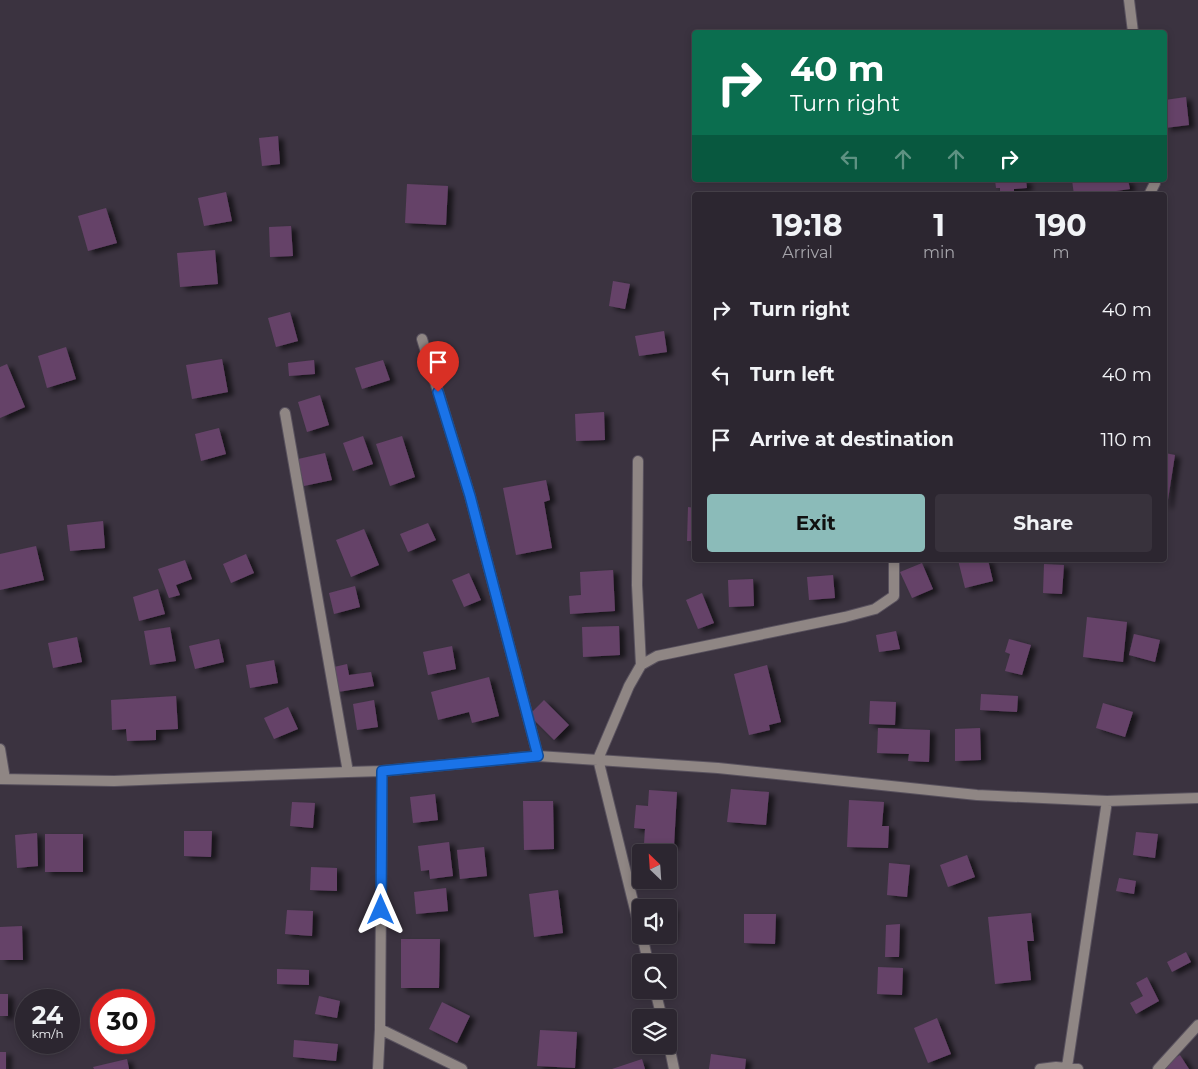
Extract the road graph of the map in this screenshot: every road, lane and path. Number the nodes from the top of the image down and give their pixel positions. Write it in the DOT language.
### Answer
graph roads {
  1 [pos="1129,0"];
  2 [pos="1134,30"];
  3 [pos="422,339"];
  4 [pos="285,413"];
  5 [pos="638,460"];
  6 [pos="894,562"];
  7 [pos="641,665"];
  8 [pos="0,749"];
  9 [pos="538,756"];
  10 [pos="598,759"];
  11 [pos="382,771"];
  12 [pos="348,772"];
  13 [pos="3,779"];
  14 [pos="1198,798"];
  15 [pos="1107,800"];
  16 [pos="632,899"];
  17 [pos="1198,1025"];
  18 [pos="380,1029"];
  19 [pos="670,1054"];
  20 [pos="1067,1067"];
  21 [pos="378,1069"];
  22 [pos="462,1069"];
  23 [pos="674,1069"];
  24 [pos="1040,1069"];
  25 [pos="1078,1069"];
  26 [pos="1158,1069"];
  1 -- 2 [label="street"];
  3 -- 9 [label="street"];
  4 -- 12 [label="street"];
  5 -- 7 [label="street"];
  6 -- 7 [label="street"];
  7 -- 10 [label="street"];
  8 -- 13 [label="street"];
  9 -- 10 [label="street"];
  9 -- 11 [label="street"];
  10 -- 15 [label="street"];
  10 -- 16 [label="street"];
  11 -- 12 [label="street"];
  11 -- 18 [label="street"];
  12 -- 13 [label="street"];
  14 -- 15 [label="street"];
  15 -- 20 [label="street"];
  17 -- 26 [label="street"];
  18 -- 21 [label="street"];
  18 -- 22 [label="street"];
  19 -- 23 [label="street"];
  20 -- 24 [label="street"];
  20 -- 25 [label="street"];
}
